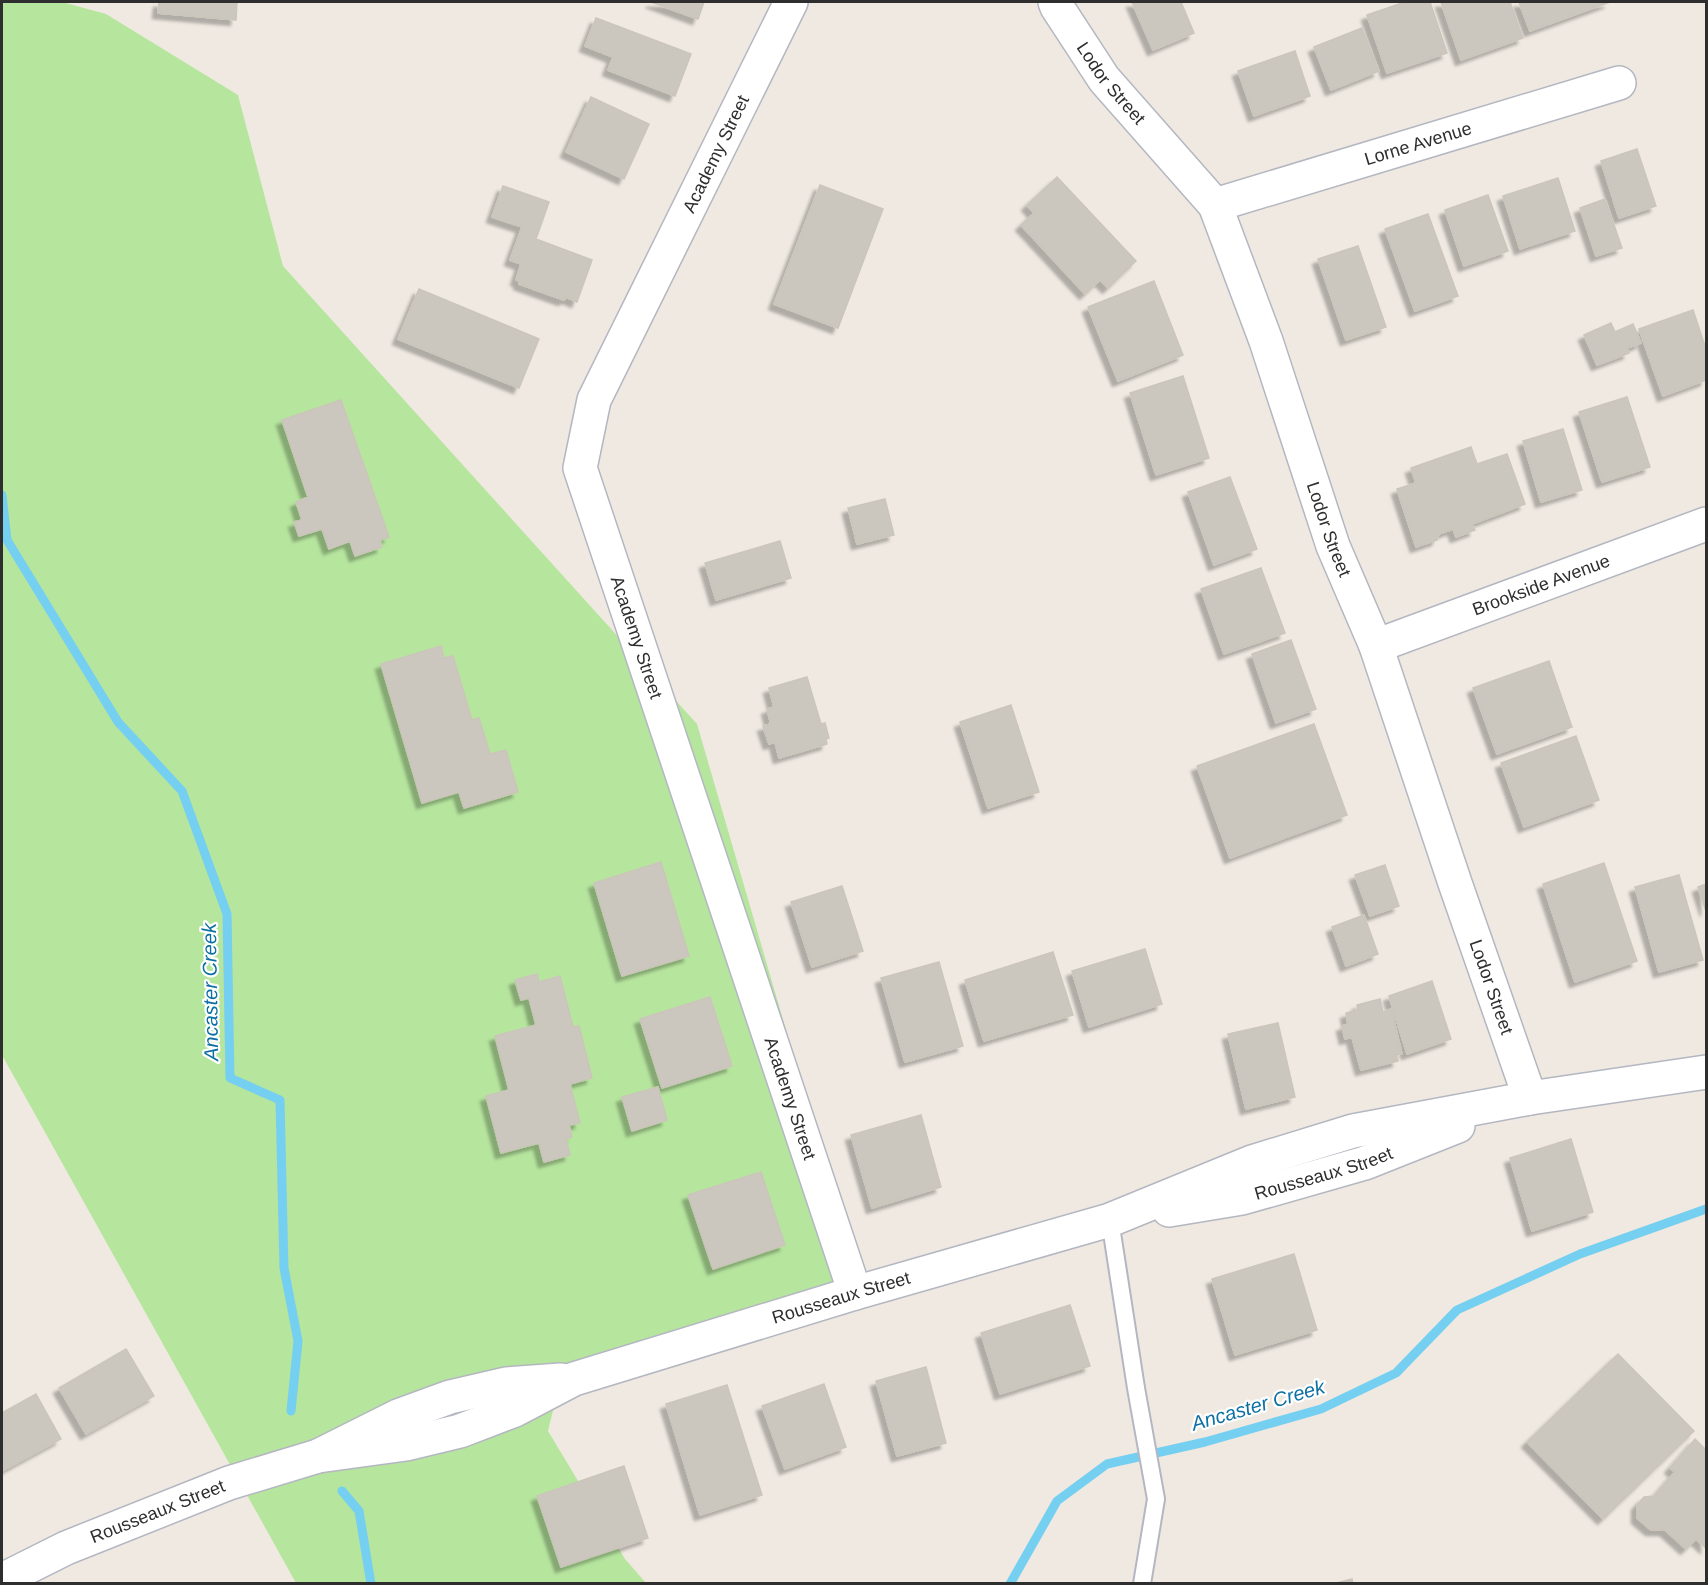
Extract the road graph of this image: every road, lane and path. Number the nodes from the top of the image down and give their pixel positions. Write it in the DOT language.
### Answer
graph roads {
  1 [pos="791,2"];
  2 [pos="1056,2"];
  3 [pos="1619,83"];
  4 [pos="1215,205"];
  5 [pos="1707,524"];
  6 [pos="1376,646"];
  7 [pos="1707,1072"];
  8 [pos="1530,1098"];
  9 [pos="1110,1220"];
  10 [pos="855,1293"];
  11 [pos="2,1580"];
  12 [pos="1142,1584"];
  1 -- 10 [label="street, Academy Street"];
  2 -- 4 [label="street, Lodor Street"];
  3 -- 4 [label="street, Lorne Avenue"];
  4 -- 6 [label="street, Lodor Street"];
  5 -- 6 [label="street, Brookside Avenue"];
  6 -- 8 [label="street, Lodor Street"];
  7 -- 8 [label="street, Rousseaux Street"];
  8 -- 9 [label="street, Rousseaux Street"];
  9 -- 10 [label="street, Rousseaux Street"];
  9 -- 12 [label="lane"];
  10 -- 11 [label="street, Rousseaux Street"];
}
